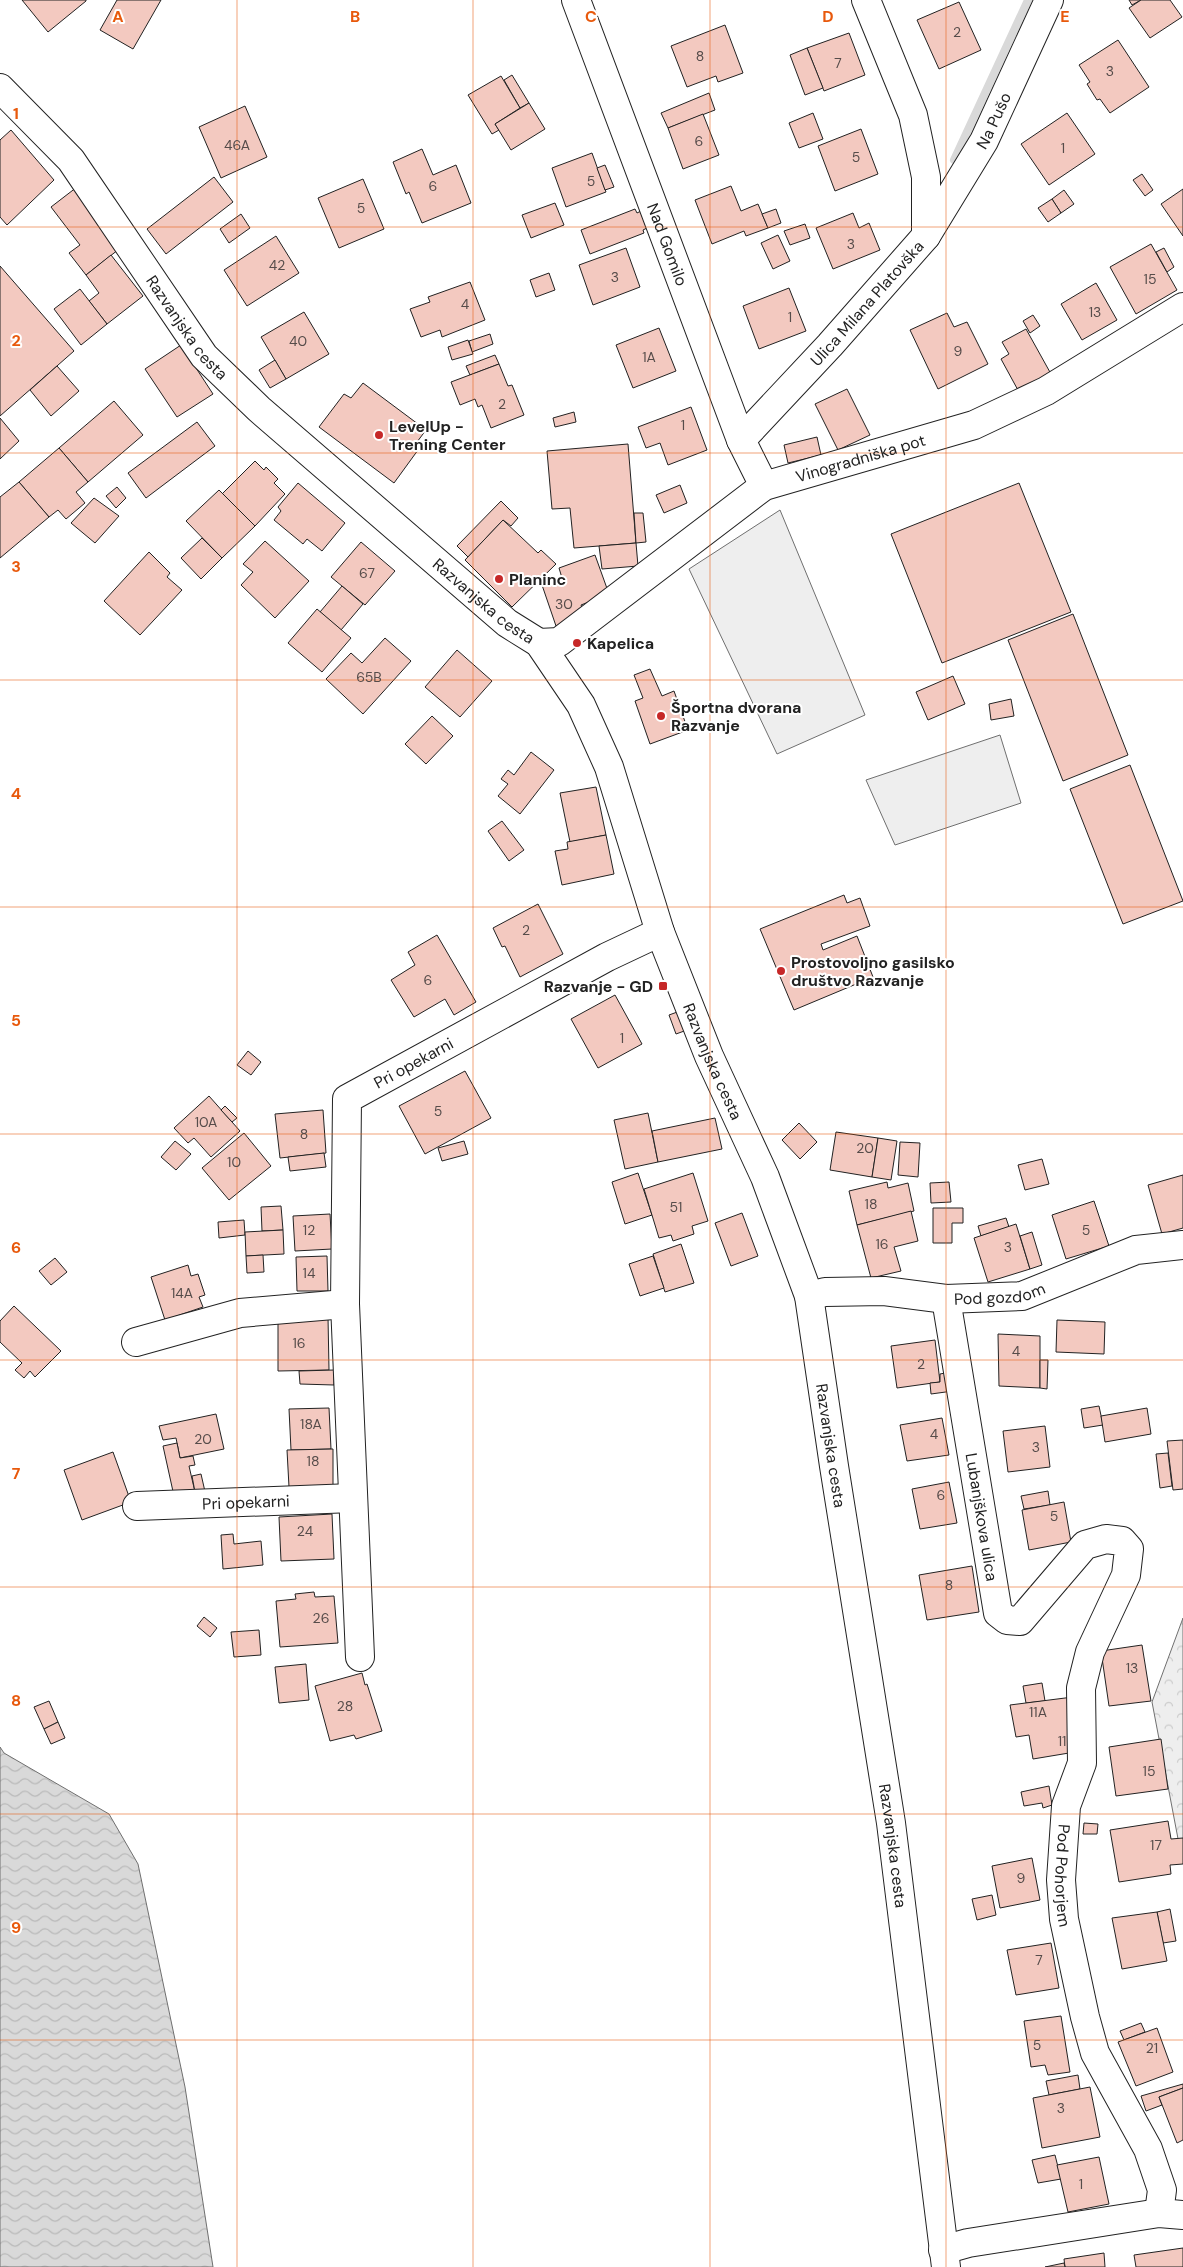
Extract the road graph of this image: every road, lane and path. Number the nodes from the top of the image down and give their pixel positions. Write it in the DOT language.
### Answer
graph roads {
  1 [pos="576,0"];
  2 [pos="866,0"];
  3 [pos="1049,0"];
  4 [pos="0,88"];
  5 [pos="926,236"];
  6 [pos="1183,307"];
  7 [pos="741,440"];
  8 [pos="764,486"];
  9 [pos="549,643"];
  10 [pos="660,932"];
  11 [pos="1183,1245"];
  12 [pos="809,1296"];
  13 [pos="946,1299"];
  14 [pos="345,1304"];
  15 [pos="136,1342"];
  16 [pos="353,1498"];
  17 [pos="137,1506"];
  18 [pos="1085,1545"];
  19 [pos="360,1657"];
  20 [pos="1171,2214"];
  21 [pos="945,2258"];
  1 -- 7 [label="street, Nad Gomilo"];
  2 -- 5 [label="street, Ulica Milana Platovška"];
  3 -- 5 [label="street, Na Pušo"];
  4 -- 9 [label="street, Razvanjska cesta"];
  5 -- 7 [label="street, Ulica Milana Platovška"];
  6 -- 8 [label="street, Vinogradniška pot"];
  7 -- 8 [label="street, Nad Gomilo"];
  8 -- 9 [label="street, Vinogradniška pot"];
  9 -- 10 [label="street, Razvanjska cesta"];
  10 -- 12 [label="street, Razvanjska cesta"];
  10 -- 14 [label="street, Pri opekarni"];
  11 -- 13 [label="street, Pod gozdom"];
  12 -- 13 [label="street, Pod gozdom"];
  12 -- 21 [label="street, Razvanjska cesta"];
  13 -- 18 [label="street, Lubanjškova ulica"];
  14 -- 15 [label="street"];
  14 -- 16 [label="street, Pri opekarni"];
  16 -- 17 [label="street, Pri opekarni"];
  16 -- 19 [label="street, Pri opekarni"];
  18 -- 20 [label="street, Pod Pohorjem"];
  20 -- 21 [label="street, Pod Pohorjem"];
}
